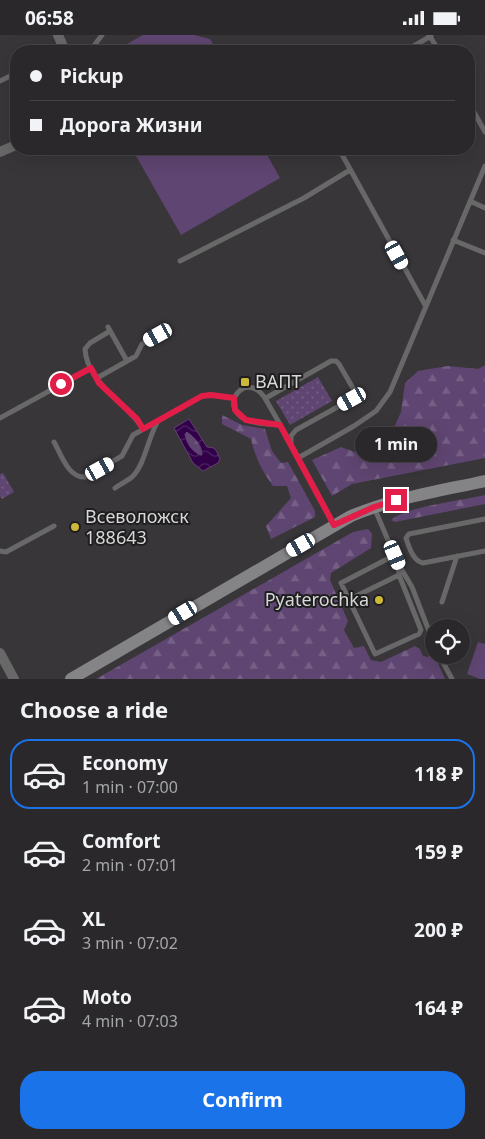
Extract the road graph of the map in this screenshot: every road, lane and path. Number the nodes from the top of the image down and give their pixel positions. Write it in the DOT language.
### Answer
graph roads {
  1 [pos="430,36"];
  2 [pos="415,45"];
  3 [pos="475,114"];
  4 [pos="485,132"];
  5 [pos="341,155"];
  6 [pos="485,166"];
  7 [pos="350,170"];
  8 [pos="470,201"];
  9 [pos="485,208"];
  10 [pos="453,240"];
  11 [pos="485,253"];
  12 [pos="180,261"];
  13 [pos="425,305"];
  14 [pos="158,335"];
  15 [pos="127,361"];
  16 [pos="91,368"];
  17 [pos="97,378"];
  18 [pos="234,398"];
  19 [pos="266,398"];
  20 [pos="0,418"];
  21 [pos="158,421"];
  22 [pos="280,425"];
  23 [pos="143,429"];
  24 [pos="54,442"];
  25 [pos="291,445"];
  26 [pos="298,458"];
  27 [pos="485,481"];
  28 [pos="115,488"];
  29 [pos="374,507"];
  30 [pos="485,519"];
  31 [pos="334,525"];
  32 [pos="54,526"];
  33 [pos="0,551"];
  34 [pos="485,551"];
  35 [pos="395,555"];
  36 [pos="457,556"];
  37 [pos="398,564"];
  38 [pos="399,575"];
  39 [pos="348,600"];
  40 [pos="442,602"];
  41 [pos="425,621"];
  42 [pos="0,653"];
  43 [pos="444,664"];
  44 [pos="14,679"];
  45 [pos="71,679"];
  46 [pos="452,679"];
  1 -- 2 [label="lane"];
  3 -- 4 [label="lane"];
  5 -- 7 [label="lane"];
  6 -- 8 [label="lane"];
  7 -- 12 [label="lane"];
  7 -- 13 [label="lane"];
  8 -- 9 [label="lane"];
  8 -- 10 [label="lane"];
  10 -- 11 [label="lane"];
  10 -- 13 [label="lane"];
  13 -- 26 [label="lane"];
  14 -- 15 [label="lane"];
  15 -- 16 [label="lane"];
  15 -- 17 [label="lane"];
  16 -- 17 [label="lane"];
  16 -- 20 [label="lane"];
  17 -- 23 [label="lane"];
  18 -- 19 [label="lane"];
  18 -- 21 [label="lane"];
  18 -- 22 [label="lane"];
  19 -- 22 [label="lane"];
  19 -- 25 [label="lane"];
  21 -- 23 [label="lane"];
  21 -- 28 [label="lane"];
  22 -- 25 [label="lane"];
  23 -- 24 [label="lane"];
  25 -- 26 [label="lane"];
  26 -- 31 [label="lane"];
  27 -- 29 [label="main road"];
  29 -- 31 [label="main road"];
  29 -- 35 [label="lane"];
  30 -- 36 [label="lane"];
  31 -- 45 [label="main road"];
  32 -- 33 [label="lane"];
  34 -- 36 [label="lane"];
  35 -- 37 [label="lane"];
  35 -- 39 [label="lane"];
  36 -- 40 [label="lane"];
  37 -- 38 [label="lane"];
  37 -- 41 [label="lane"];
  38 -- 39 [label="lane"];
  38 -- 39 [label="lane"];
  42 -- 44 [label="street"];
  43 -- 46 [label="lane"];
}
